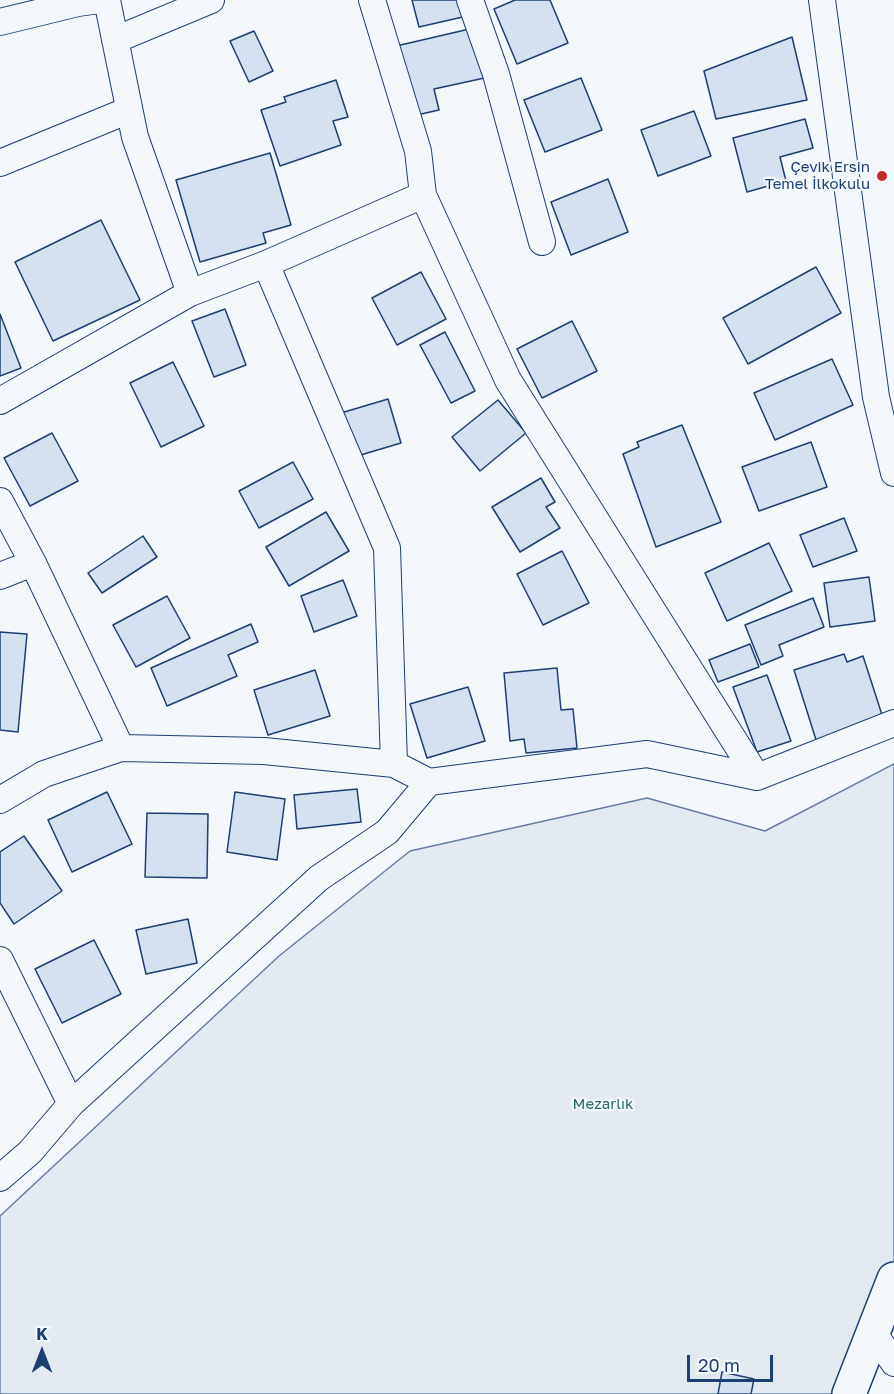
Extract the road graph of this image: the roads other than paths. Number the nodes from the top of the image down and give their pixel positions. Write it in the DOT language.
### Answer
graph roads {
  1 [pos="100,0"];
  2 [pos="107,0"];
  3 [pos="211,0"];
  4 [pos="372,0"];
  5 [pos="470,0"];
  6 [pos="822,0"];
  7 [pos="0,22"];
  8 [pos="115,40"];
  9 [pos="129,110"];
  10 [pos="0,163"];
  11 [pos="423,195"];
  12 [pos="542,242"];
  13 [pos="266,264"];
  14 [pos="190,293"];
  15 [pos="0,401"];
  16 [pos="894,473"];
  17 [pos="0,501"];
  18 [pos="33,563"];
  19 [pos="0,576"];
  20 [pos="894,723"];
  21 [pos="121,748"];
  22 [pos="394,764"];
  23 [pos="757,777"];
  24 [pos="429,783"];
  25 [pos="0,800"];
  26 [pos="0,960"];
  27 [pos="71,1104"];
  28 [pos="0,1178"];
  29 [pos="894,1279"];
  30 [pos="873,1332"];
  31 [pos="894,1363"];
  32 [pos="849,1394"];
  1 -- 7 [label="street"];
  2 -- 8 [label="street"];
  3 -- 8 [label="street"];
  4 -- 11 [label="street"];
  5 -- 12 [label="street"];
  6 -- 16 [label="street"];
  8 -- 9 [label="street"];
  9 -- 10 [label="street"];
  9 -- 14 [label="street"];
  11 -- 13 [label="street"];
  11 -- 23 [label="street"];
  13 -- 14 [label="street"];
  13 -- 22 [label="street"];
  14 -- 15 [label="street"];
  17 -- 18 [label="street"];
  18 -- 19 [label="street"];
  18 -- 21 [label="street"];
  20 -- 23 [label="street"];
  21 -- 22 [label="street"];
  21 -- 25 [label="street"];
  22 -- 24 [label="street"];
  23 -- 24 [label="street"];
  24 -- 27 [label="street"];
  26 -- 27 [label="street"];
  27 -- 28 [label="street"];
  29 -- 30 [label="street"];
  30 -- 31 [label="street"];
  30 -- 32 [label="street"];
}
